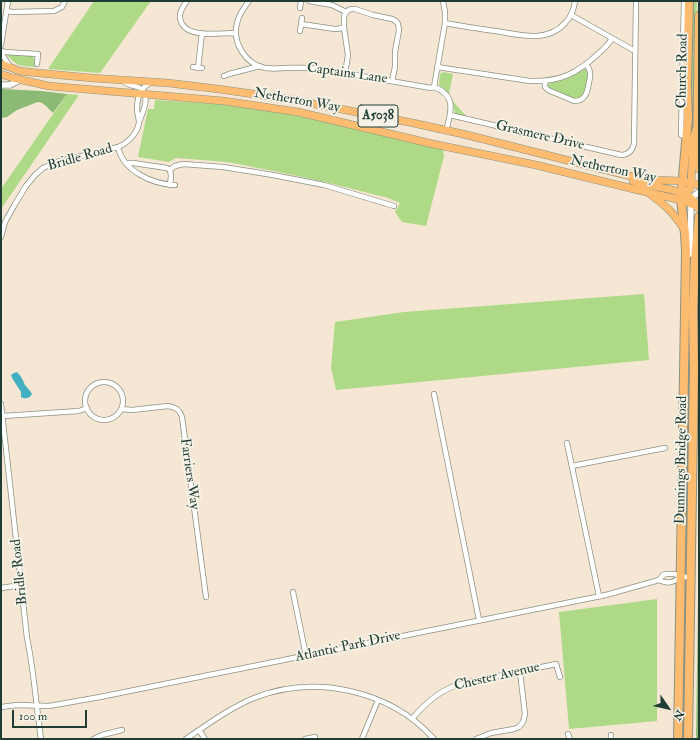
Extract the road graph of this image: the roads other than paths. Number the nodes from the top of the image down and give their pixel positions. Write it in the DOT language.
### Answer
graph roads {
  1 [pos="8,1"];
  2 [pos="65,1"];
  3 [pos="187,1"];
  4 [pos="249,1"];
  5 [pos="301,1"];
  6 [pos="309,1"];
  7 [pos="443,1"];
  8 [pos="575,1"];
  9 [pos="636,1"];
  10 [pos="684,1"];
  11 [pos="689,1"];
  12 [pos="300,8"];
  13 [pos="7,11"];
  14 [pos="346,12"];
  15 [pos="571,15"];
  16 [pos="699,16"];
  17 [pos="302,18"];
  18 [pos="445,23"];
  19 [pos="301,24"];
  20 [pos="344,28"];
  21 [pos="300,31"];
  22 [pos="202,33"];
  23 [pos="236,33"];
  24 [pos="612,38"];
  25 [pos="1,44"];
  26 [pos="635,51"];
  27 [pos="1,52"];
  28 [pos="1,64"];
  29 [pos="37,64"];
  30 [pos="586,64"];
  31 [pos="260,66"];
  32 [pos="437,67"];
  33 [pos="11,68"];
  34 [pos="198,68"];
  35 [pos="346,73"];
  36 [pos="1,74"];
  37 [pos="224,76"];
  38 [pos="20,80"];
  39 [pos="121,80"];
  40 [pos="392,81"];
  41 [pos="545,81"];
  42 [pos="152,82"];
  43 [pos="1,85"];
  44 [pos="434,88"];
  45 [pos="142,92"];
  46 [pos="450,115"];
  47 [pos="698,124"];
  48 [pos="446,131"];
  49 [pos="686,136"];
  50 [pos="118,147"];
  51 [pos="126,163"];
  52 [pos="699,168"];
  53 [pos="170,170"];
  54 [pos="616,173"];
  55 [pos="699,185"];
  56 [pos="684,191"];
  57 [pos="646,192"];
  58 [pos="697,201"];
  59 [pos="394,206"];
  60 [pos="699,217"];
  61 [pos="684,229"];
  62 [pos="1,236"];
  63 [pos="685,279"];
  64 [pos="434,394"];
  65 [pos="1,404"];
  66 [pos="87,408"];
  67 [pos="122,409"];
  68 [pos="3,416"];
  69 [pos="567,443"];
  70 [pos="665,448"];
  71 [pos="572,466"];
  72 [pos="685,577"];
  73 [pos="659,580"];
  74 [pos="21,584"];
  75 [pos="1,588"];
  76 [pos="293,592"];
  77 [pos="206,596"];
  78 [pos="599,596"];
  79 [pos="478,620"];
  80 [pos="306,656"];
  81 [pos="520,672"];
  82 [pos="560,677"];
  83 [pos="378,700"];
  84 [pos="36,705"];
  85 [pos="1,707"];
  86 [pos="412,719"];
  87 [pos="122,730"];
  88 [pos="199,730"];
  89 [pos="314,731"];
  90 [pos="315,738"];
  91 [pos="41,739"];
  92 [pos="94,739"];
  93 [pos="186,739"];
  94 [pos="205,739"];
  95 [pos="305,739"];
  96 [pos="362,739"];
  97 [pos="434,739"];
  98 [pos="476,739"];
  99 [pos="678,739"];
  100 [pos="688,739"];
  1 -- 13 [label="street"];
  2 -- 13 [label="street"];
  3 -- 22 [label="street"];
  4 -- 23 [label="street"];
  5 -- 12 [label="street"];
  6 -- 14 [label="street"];
  7 -- 18 [label="street"];
  8 -- 15 [label="street"];
  9 -- 26 [label="street"];
  10 -- 49 [label="street, Church Road"];
  11 -- 49 [label="highway, Church Road"];
  13 -- 25 [label="street"];
  14 -- 20 [label="street"];
  14 -- 40 [label="street"];
  15 -- 18 [label="street"];
  15 -- 24 [label="street"];
  16 -- 47 [label="highway, Church Road"];
  17 -- 19 [label="street"];
  18 -- 32 [label="street"];
  19 -- 20 [label="street"];
  19 -- 21 [label="street"];
  20 -- 35 [label="street"];
  22 -- 23 [label="street"];
  22 -- 34 [label="street"];
  23 -- 31 [label="street"];
  24 -- 26 [label="street"];
  24 -- 30 [label="street"];
  26 -- 46 [label="street, Grasmere Drive"];
  27 -- 29 [label="street"];
  27 -- 33 [label="street"];
  28 -- 33 [label="main road, Netherton Way / A5038"];
  30 -- 41 [label="street"];
  30 -- 41 [label="street"];
  31 -- 35 [label="street, Captains Lane"];
  31 -- 37 [label="street, Captains Lane"];
  32 -- 41 [label="street"];
  32 -- 44 [label="street"];
  33 -- 39 [label="main road, Netherton Way / A5038"];
  35 -- 40 [label="street, Captains Lane"];
  36 -- 38 [label="main road, Netherton Way / A5038"];
  38 -- 43 [label="street"];
  38 -- 45 [label="main road, Netherton Way / A5038"];
  39 -- 42 [label="main road, Netherton Way / A5038"];
  39 -- 45 [label="street"];
  40 -- 44 [label="street, Captains Lane"];
  42 -- 45 [label="street"];
  42 -- 48 [label="main road, Netherton Way / A5038"];
  44 -- 46 [label="street"];
  45 -- 50 [label="street, Bridle Road"];
  45 -- 57 [label="main road, Netherton Way / A5038"];
  46 -- 48 [label="street"];
  47 -- 52 [label="highway, Church Road"];
  47 -- 56 [label="main road"];
  48 -- 54 [label="main road, Netherton Way / A5038"];
  49 -- 56 [label="highway, Church Road"];
  50 -- 51 [label="street"];
  50 -- 62 [label="street, Bridle Road"];
  51 -- 53 [label="street"];
  51 -- 53 [label="street"];
  53 -- 59 [label="street"];
  54 -- 56 [label="main road, Netherton Way / A5038"];
  54 -- 56 [label="main road"];
  55 -- 56 [label="main road"];
  56 -- 57 [label="main road, Netherton Way / A5038"];
  56 -- 58 [label="main road"];
  56 -- 58 [label="street"];
  56 -- 61 [label="highway, Dunnings Bridge Road"];
  57 -- 61 [label="main road"];
  58 -- 63 [label="street"];
  60 -- 72 [label="highway, Dunnings Bridge Road"];
  61 -- 63 [label="highway, Dunnings Bridge Road"];
  63 -- 72 [label="highway, Dunnings Bridge Road"];
  64 -- 79 [label="street"];
  65 -- 68 [label="street, Bridle Road"];
  66 -- 67 [label="street"];
  66 -- 67 [label="street"];
  66 -- 68 [label="street"];
  67 -- 77 [label="street, Farriers Way"];
  68 -- 74 [label="street, Bridle Road"];
  69 -- 71 [label="street"];
  70 -- 71 [label="street"];
  71 -- 78 [label="street"];
  72 -- 73 [label="street, Atlantic Park Drive"];
  72 -- 73 [label="street, Atlantic Park Drive"];
  72 -- 99 [label="highway, Dunnings Bridge Road"];
  72 -- 100 [label="highway, Dunnings Bridge Road"];
  73 -- 78 [label="street, Atlantic Park Drive"];
  74 -- 75 [label="street"];
  74 -- 84 [label="street, Bridle Road"];
  76 -- 80 [label="street"];
  78 -- 79 [label="street, Atlantic Park Drive"];
  79 -- 80 [label="street, Atlantic Park Drive"];
  80 -- 84 [label="street, Atlantic Park Drive"];
  81 -- 82 [label="street, Chester Avenue"];
  81 -- 86 [label="street, Chester Avenue"];
  81 -- 98 [label="street"];
  83 -- 86 [label="street"];
  83 -- 88 [label="street"];
  83 -- 96 [label="street"];
  84 -- 85 [label="street, Atlantic Park Drive"];
  84 -- 91 [label="street, Bridle Road"];
  86 -- 97 [label="street"];
  87 -- 92 [label="street"];
  88 -- 93 [label="street"];
  88 -- 94 [label="street"];
  89 -- 90 [label="street"];
  90 -- 95 [label="street"];
}
